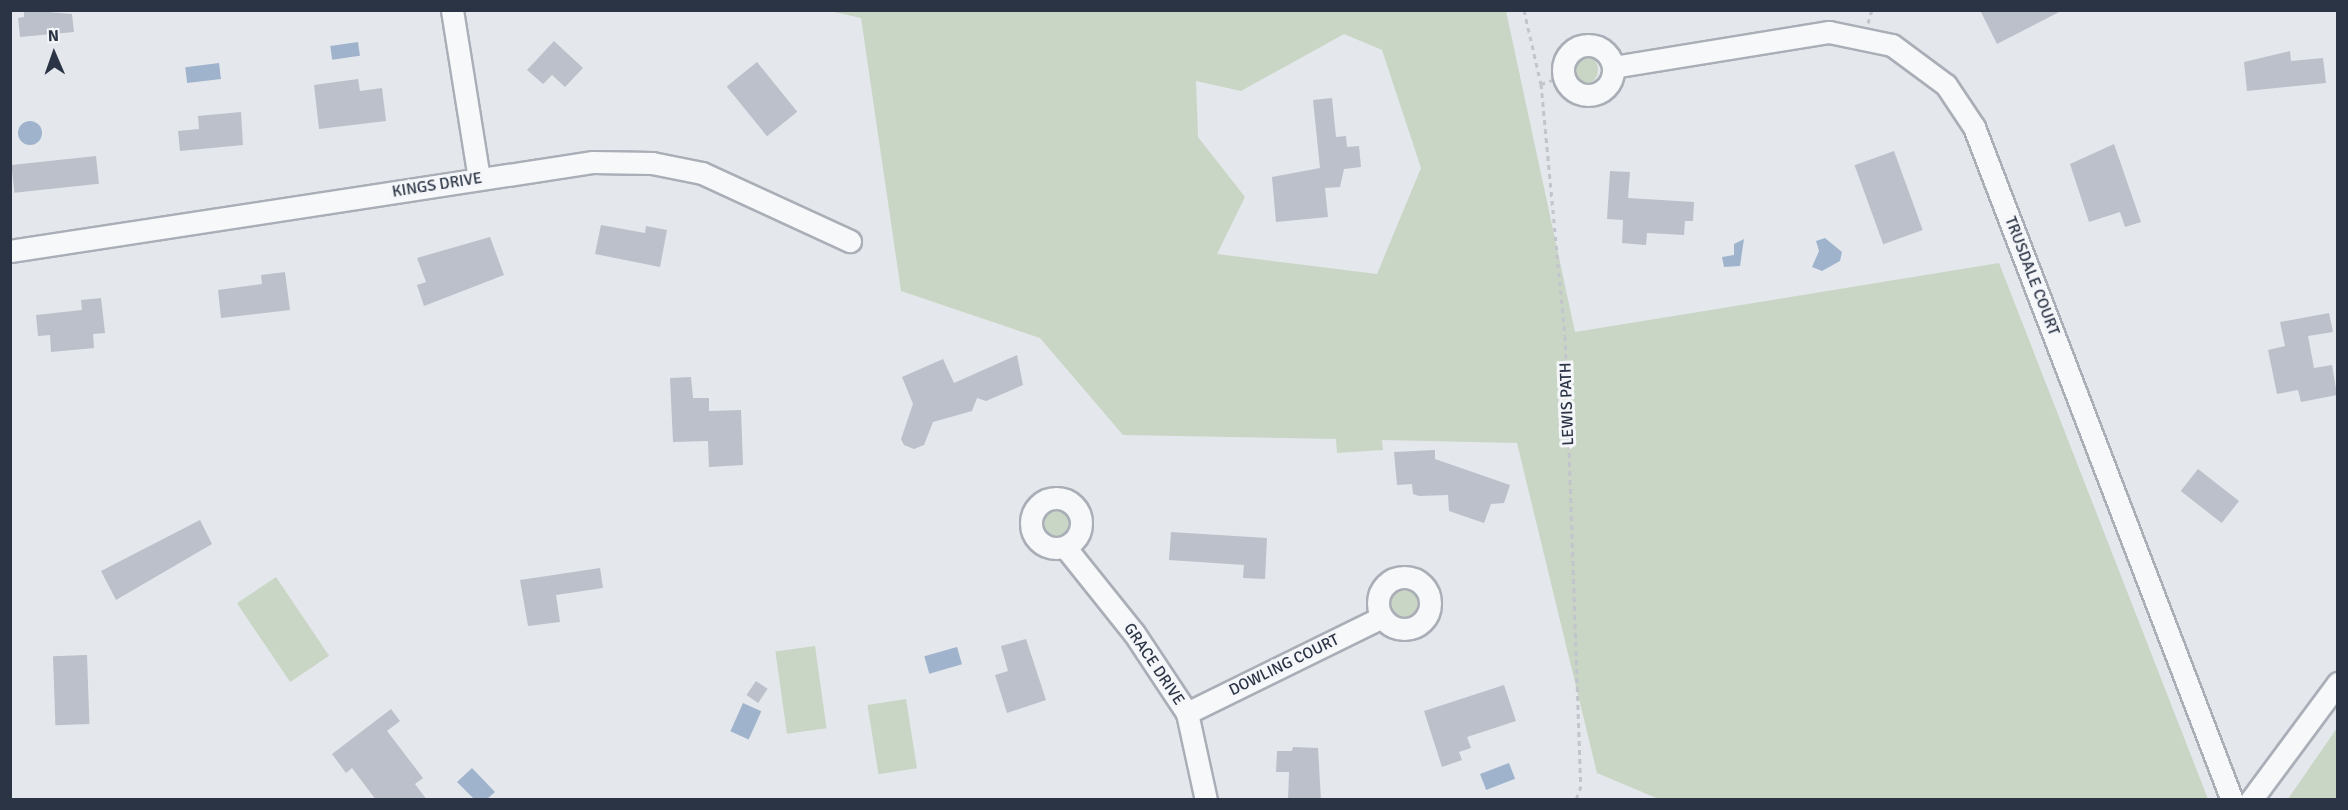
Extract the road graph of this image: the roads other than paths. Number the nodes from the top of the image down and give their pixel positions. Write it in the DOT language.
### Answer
graph roads {
  1 [pos="452,10"];
  2 [pos="1613,68"];
  3 [pos="479,178"];
  4 [pos="850,241"];
  5 [pos="10,251"];
  6 [pos="1065,547"];
  7 [pos="1382,617"];
  8 [pos="2337,683"];
  9 [pos="1187,713"];
  10 [pos="1206,800"];
  11 [pos="2232,800"];
  12 [pos="2251,800"];
  1 -- 3 [label="street"];
  2 -- 2 [label="street"];
  2 -- 11 [label="street, TRUSDALE COURT"];
  3 -- 4 [label="street, KINGS DRIVE"];
  3 -- 5 [label="street, KINGS DRIVE"];
  6 -- 9 [label="street, GRACE DRIVE"];
  7 -- 9 [label="street, DOWLING COURT"];
  8 -- 12 [label="street"];
  9 -- 10 [label="street, GRACE DRIVE"];
}
